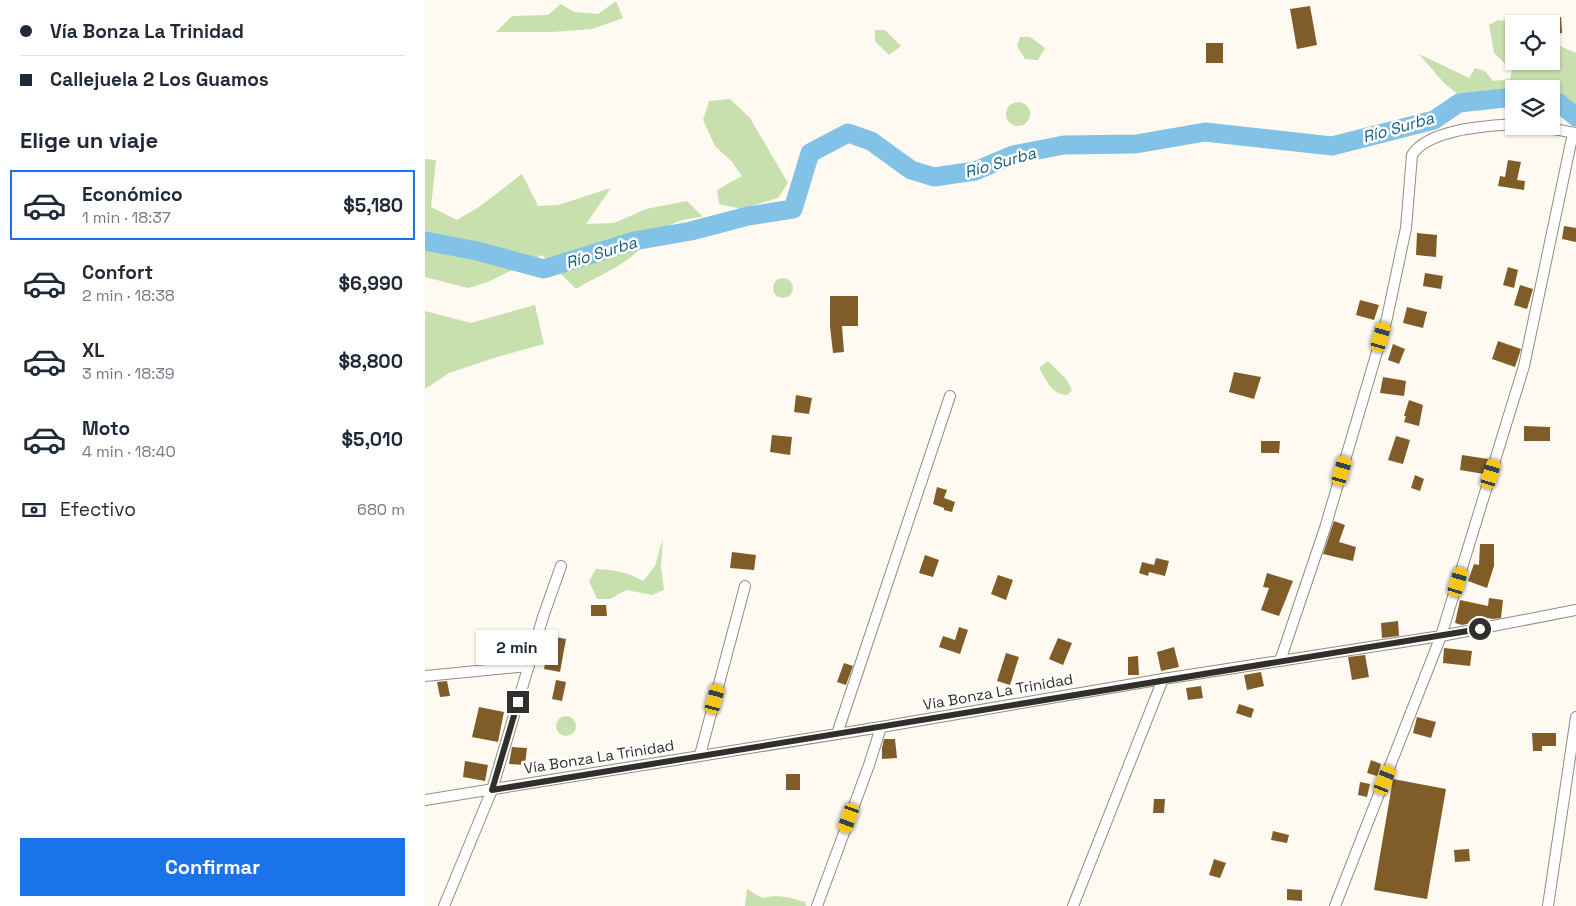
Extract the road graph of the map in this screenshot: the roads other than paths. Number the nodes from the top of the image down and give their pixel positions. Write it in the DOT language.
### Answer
graph roads {
  1 [pos="1505,125"];
  2 [pos="1560,130"];
  3 [pos="1574,133"];
  4 [pos="951,396"];
  5 [pos="561,566"];
  6 [pos="745,586"];
  7 [pos="1576,610"];
  8 [pos="1441,636"];
  9 [pos="1279,661"];
  10 [pos="529,666"];
  11 [pos="425,676"];
  12 [pos="1163,679"];
  13 [pos="1576,717"];
  14 [pos="881,727"];
  15 [pos="837,734"];
  16 [pos="700,755"];
  17 [pos="492,790"];
  18 [pos="425,800"];
  19 [pos="444,906"];
  20 [pos="817,906"];
  21 [pos="1073,906"];
  22 [pos="1335,906"];
  23 [pos="1548,906"];
  1 -- 9 [label="street"];
  2 -- 3 [label="street"];
  3 -- 8 [label="street"];
  4 -- 15 [label="street"];
  5 -- 10 [label="street"];
  6 -- 16 [label="street"];
  7 -- 8 [label="street, Vía Bonza La Trinidad"];
  8 -- 9 [label="street, Vía Bonza La Trinidad"];
  8 -- 22 [label="street"];
  9 -- 12 [label="street, Vía Bonza La Trinidad"];
  10 -- 11 [label="street"];
  10 -- 17 [label="street"];
  12 -- 14 [label="street, Vía Bonza La Trinidad"];
  12 -- 21 [label="street"];
  13 -- 23 [label="street"];
  14 -- 15 [label="street, Vía Bonza La Trinidad"];
  14 -- 20 [label="street"];
  15 -- 16 [label="street, Vía Bonza La Trinidad"];
  16 -- 17 [label="street, Vía Bonza La Trinidad"];
  17 -- 18 [label="street, Vía Bonza La Trinidad"];
  17 -- 19 [label="street"];
}
